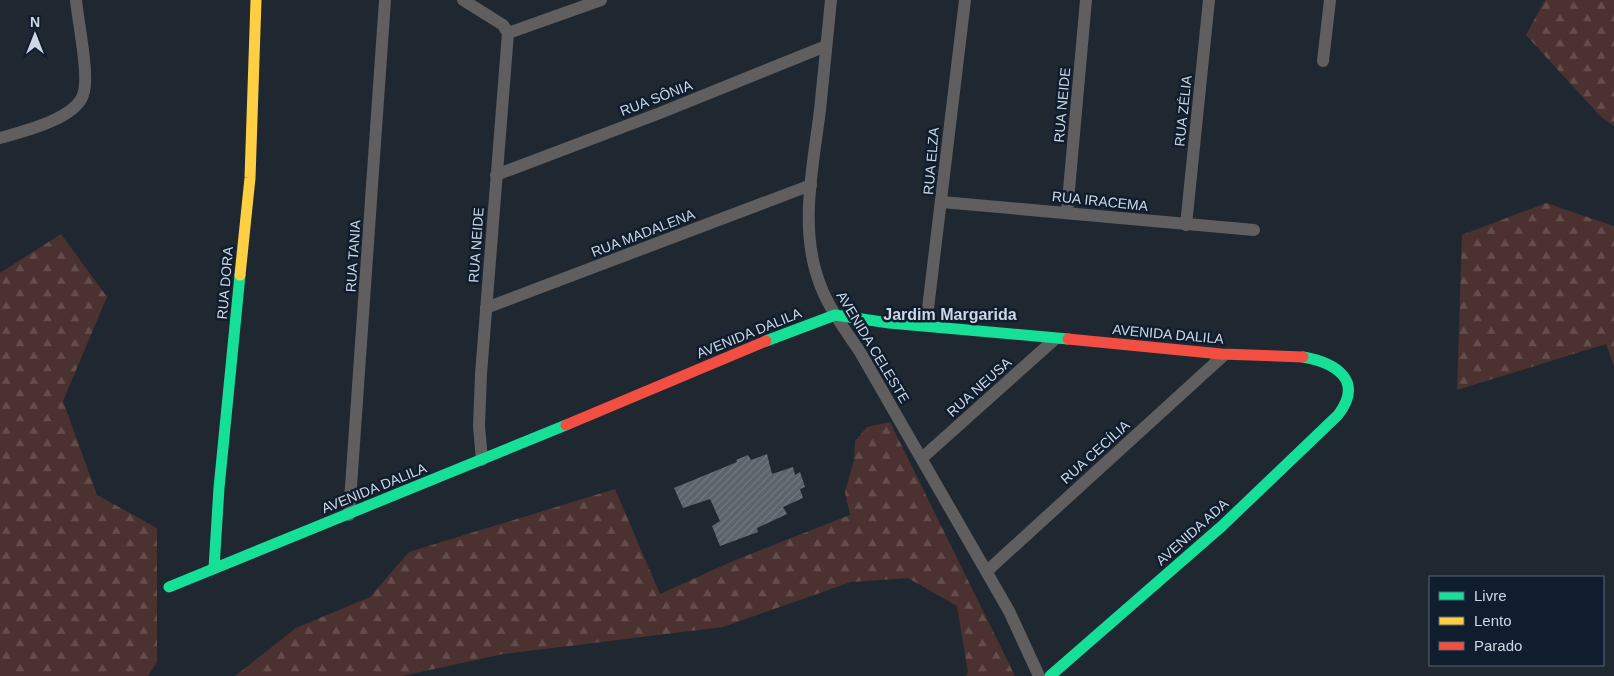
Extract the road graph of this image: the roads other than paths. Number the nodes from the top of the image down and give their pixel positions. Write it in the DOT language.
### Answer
graph roads {
  1 [pos="76,0"];
  2 [pos="256,0"];
  3 [pos="385,0"];
  4 [pos="463,0"];
  5 [pos="601,0"];
  6 [pos="831,0"];
  7 [pos="965,0"];
  8 [pos="1086,0"];
  9 [pos="1209,0"];
  10 [pos="1330,0"];
  11 [pos="508,33"];
  12 [pos="826,46"];
  13 [pos="1323,61"];
  14 [pos="0,138"];
  15 [pos="496,175"];
  16 [pos="811,185"];
  17 [pos="942,202"];
  18 [pos="1066,212"];
  19 [pos="1186,225"];
  20 [pos="1254,230"];
  21 [pos="486,308"];
  22 [pos="835,315"];
  23 [pos="926,325"];
  24 [pos="1055,339"];
  25 [pos="1224,355"];
  26 [pos="1348,404"];
  27 [pos="922,458"];
  28 [pos="482,460"];
  29 [pos="349,515"];
  30 [pos="214,568"];
  31 [pos="987,571"];
  32 [pos="169,587"];
  33 [pos="1039,676"];
  34 [pos="1050,676"];
  1 -- 14 [label="street"];
  2 -- 30 [label="street, RUA DORA"];
  3 -- 29 [label="street, RUA TANIA"];
  4 -- 11 [label="street"];
  5 -- 11 [label="street"];
  6 -- 12 [label="street, AVENIDA CELESTE"];
  7 -- 17 [label="street, RUA ELZA"];
  8 -- 18 [label="street, RUA NEIDE"];
  9 -- 19 [label="street, RUA ZÉLIA"];
  10 -- 13 [label="street"];
  11 -- 15 [label="street, RUA NEIDE"];
  12 -- 15 [label="street, RUA SÔNIA"];
  12 -- 16 [label="street, AVENIDA CELESTE"];
  15 -- 21 [label="street, RUA NEIDE"];
  16 -- 21 [label="street, RUA MADALENA"];
  16 -- 22 [label="street, AVENIDA CELESTE"];
  17 -- 18 [label="street, RUA IRACEMA"];
  17 -- 23 [label="street, RUA ELZA"];
  18 -- 19 [label="street, RUA IRACEMA"];
  19 -- 20 [label="street, RUA IRACEMA"];
  21 -- 28 [label="street, RUA NEIDE"];
  22 -- 23 [label="street, AVENIDA DALILA"];
  22 -- 27 [label="street, AVENIDA CELESTE"];
  22 -- 28 [label="street, AVENIDA DALILA"];
  23 -- 24 [label="street, AVENIDA DALILA"];
  24 -- 25 [label="street, AVENIDA DALILA"];
  24 -- 27 [label="street, RUA NEUSA"];
  25 -- 26 [label="street, AVENIDA DALILA"];
  25 -- 31 [label="street, RUA CECÍLIA"];
  26 -- 34 [label="street, AVENIDA ADA"];
  27 -- 31 [label="street, AVENIDA CELESTE"];
  28 -- 29 [label="street, AVENIDA DALILA"];
  29 -- 30 [label="street, AVENIDA DALILA"];
  30 -- 32 [label="street, AVENIDA DALILA"];
  31 -- 33 [label="street, AVENIDA CELESTE"];
}
